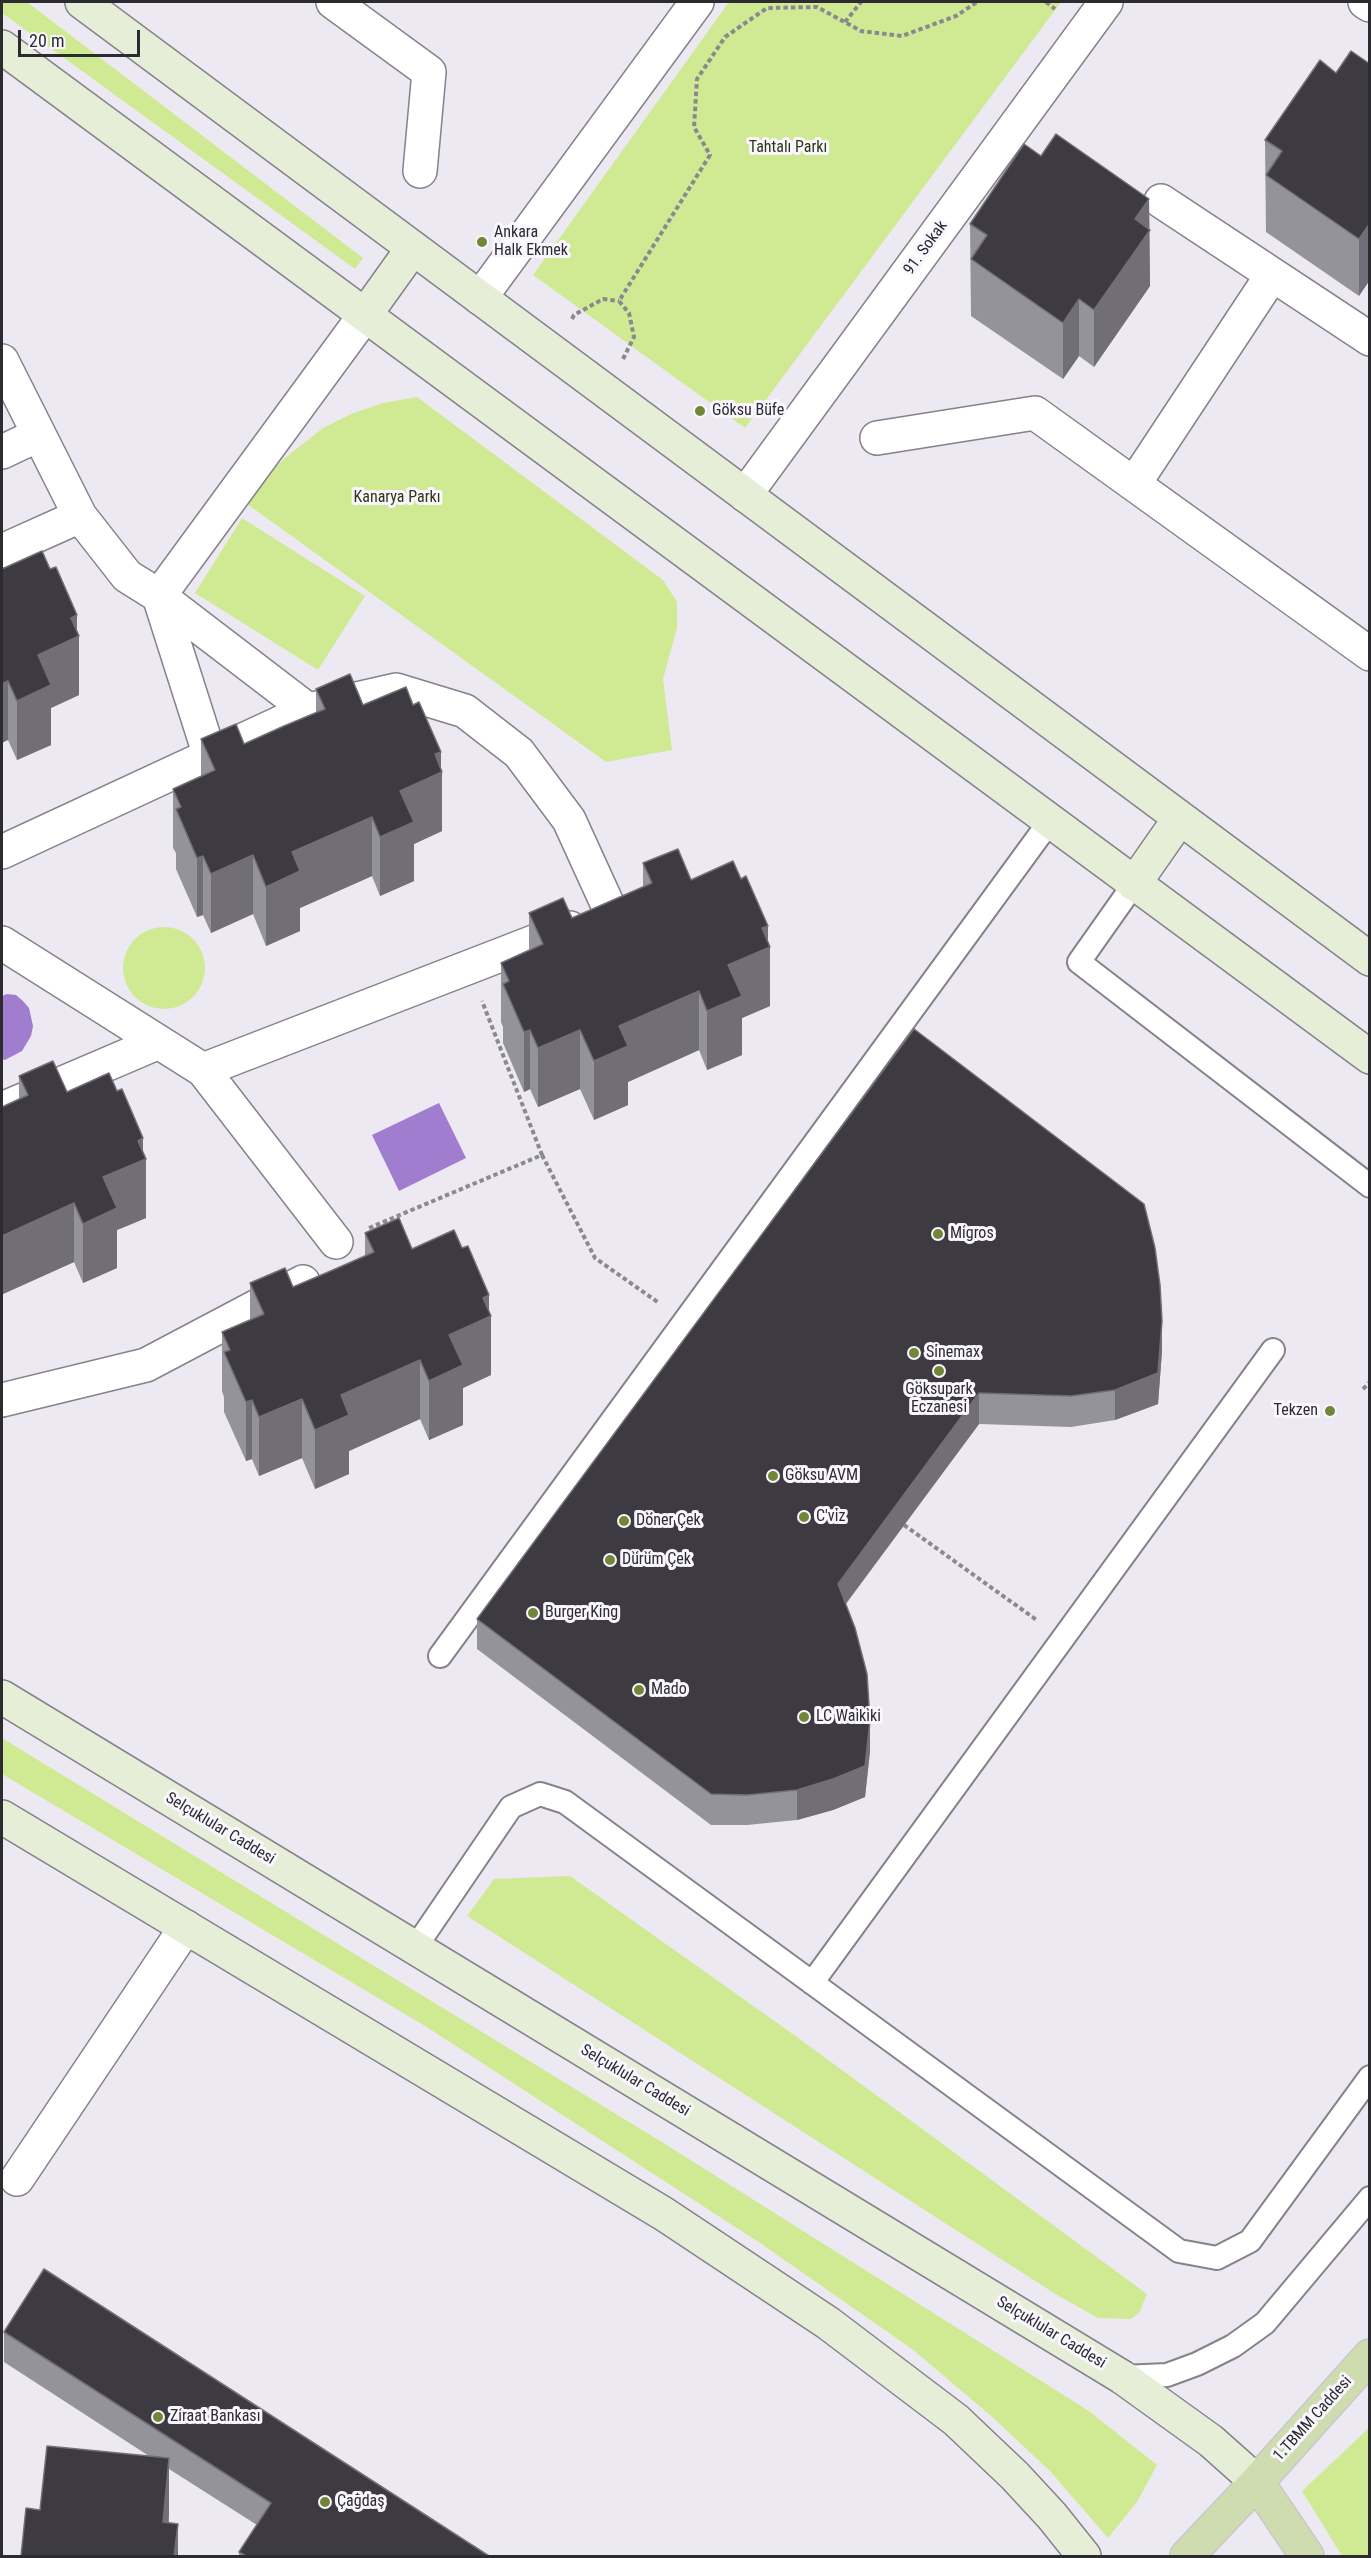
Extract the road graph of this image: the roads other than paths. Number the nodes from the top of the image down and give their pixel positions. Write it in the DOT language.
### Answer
graph roads {
  1 [pos="82,2"];
  2 [pos="333,2"];
  3 [pos="697,2"];
  4 [pos="1106,2"];
  5 [pos="1365,2"];
  6 [pos="1370,5"];
  7 [pos="366,11"];
  8 [pos="2,47"];
  9 [pos="420,171"];
  10 [pos="1161,201"];
  11 [pos="414,248"];
  12 [pos="1272,275"];
  13 [pos="480,298"];
  14 [pos="365,315"];
  15 [pos="1370,339"];
  16 [pos="2,361"];
  17 [pos="38,435"];
  18 [pos="877,438"];
  19 [pos="2,452"];
  20 [pos="1134,484"];
  21 [pos="745,495"];
  22 [pos="80,516"];
  23 [pos="2,551"];
  24 [pos="159,596"];
  25 [pos="1368,649"];
  26 [pos="308,710"];
  27 [pos="210,756"];
  28 [pos="1180,818"];
  29 [pos="1050,821"];
  30 [pos="2,852"];
  31 [pos="1134,884"];
  32 [pos="641,900"];
  33 [pos="611,912"];
  34 [pos="2,943"];
  35 [pos="1370,959"];
  36 [pos="159,1042"];
  37 [pos="1370,1057"];
  38 [pos="203,1070"];
  39 [pos="2,1109"];
  40 [pos="1370,1186"];
  41 [pos="336,1242"];
  42 [pos="303,1282"];
  43 [pos="1274,1350"];
  44 [pos="2,1400"];
  45 [pos="440,1656"];
  46 [pos="2,1697"];
  47 [pos="2,1817"];
  48 [pos="186,1927"];
  49 [pos="415,1948"];
  50 [pos="812,1983"];
  51 [pos="1370,2078"];
  52 [pos="17,2179"];
  53 [pos="1370,2198"];
  54 [pos="1370,2356"];
  55 [pos="1122,2377"];
  56 [pos="1257,2482"];
  57 [pos="1077,2554"];
  58 [pos="1187,2556"];
  59 [pos="1307,2556"];
  1 -- 11 [label="street"];
  2 -- 7 [label="street"];
  3 -- 13 [label="street"];
  4 -- 21 [label="street, 91. Sokak"];
  5 -- 6 [label="street"];
  7 -- 9 [label="street"];
  8 -- 14 [label="street"];
  10 -- 12 [label="street"];
  11 -- 13 [label="street"];
  11 -- 14 [label="street"];
  12 -- 15 [label="street"];
  12 -- 20 [label="street"];
  13 -- 21 [label="street"];
  14 -- 24 [label="street"];
  14 -- 29 [label="street"];
  16 -- 17 [label="street"];
  17 -- 19 [label="street"];
  17 -- 22 [label="street"];
  18 -- 20 [label="street"];
  20 -- 25 [label="street"];
  21 -- 28 [label="street"];
  22 -- 23 [label="street"];
  22 -- 24 [label="street"];
  24 -- 26 [label="street"];
  24 -- 27 [label="street"];
  26 -- 27 [label="street"];
  26 -- 33 [label="street"];
  27 -- 30 [label="street"];
  28 -- 31 [label="street"];
  28 -- 35 [label="street"];
  29 -- 31 [label="street"];
  29 -- 45 [label="lane"];
  31 -- 37 [label="street"];
  31 -- 40 [label="lane"];
  32 -- 33 [label="street"];
  33 -- 38 [label="street"];
  34 -- 36 [label="street"];
  36 -- 38 [label="street"];
  36 -- 39 [label="street"];
  38 -- 41 [label="street"];
  42 -- 44 [label="street"];
  43 -- 50 [label="lane"];
  46 -- 49 [label="street, Selçuklular Caddesi"];
  47 -- 48 [label="street"];
  48 -- 52 [label="street"];
  48 -- 57 [label="street"];
  49 -- 50 [label="lane"];
  49 -- 55 [label="street, Selçuklular Caddesi"];
  50 -- 51 [label="lane"];
  53 -- 55 [label="lane"];
  54 -- 56 [label="main road, 1.TBMM Caddesi"];
  55 -- 56 [label="street, Selçuklular Caddesi"];
  56 -- 58 [label="main road, 1.TBMM Caddesi"];
  56 -- 59 [label="main road"];
}
